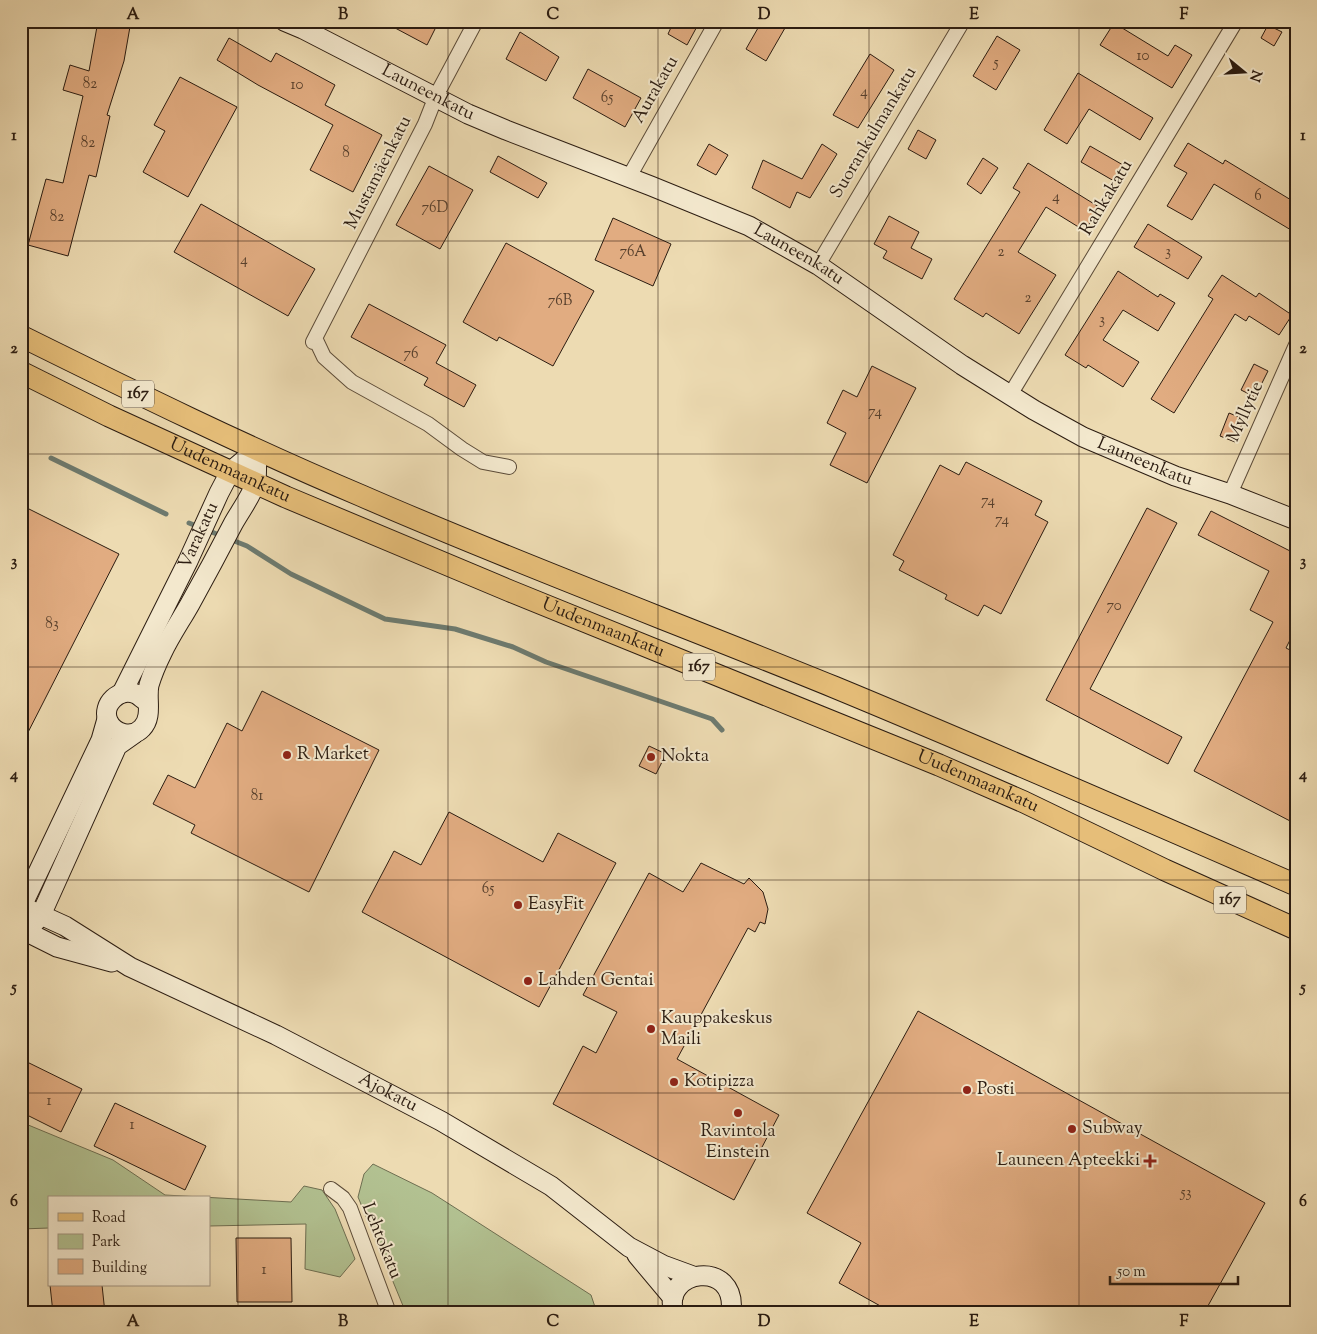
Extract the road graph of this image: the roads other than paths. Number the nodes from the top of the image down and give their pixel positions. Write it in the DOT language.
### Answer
graph roads {
  1 [pos="284,21"];
  2 [pos="476,21"];
  3 [pos="717,21"];
  4 [pos="963,21"];
  5 [pos="1236,21"];
  6 [pos="436,96"];
  7 [pos="629,177"];
  8 [pos="818,264"];
  9 [pos="21,336"];
  10 [pos="1296,345"];
  11 [pos="21,372"];
  12 [pos="1010,395"];
  13 [pos="256,450"];
  14 [pos="509,467"];
  15 [pos="230,472"];
  16 [pos="255,484"];
  17 [pos="1230,494"];
  18 [pos="1296,520"];
  19 [pos="122,693"];
  20 [pos="148,703"];
  21 [pos="108,719"];
  22 [pos="134,734"];
  23 [pos="1296,885"];
  24 [pos="22,906"];
  25 [pos="41,915"];
  26 [pos="1296,929"];
  27 [pos="23,930"];
  28 [pos="130,967"];
  29 [pos="331,1188"];
  30 [pos="629,1247"];
  31 [pos="692,1276"];
  32 [pos="672,1308"];
  33 [pos="733,1309"];
  34 [pos="389,1313"];
  1 -- 6 [label="street, Launeenkatu"];
  2 -- 6 [label="street, Mustamäenkatu"];
  3 -- 7 [label="street, Aurakatu"];
  4 -- 8 [label="street, Suorankulmankatu"];
  5 -- 12 [label="street, Rahkakatu"];
  6 -- 7 [label="street, Launeenkatu"];
  6 -- 14 [label="street, Mustamäenkatu"];
  7 -- 8 [label="street, Launeenkatu"];
  8 -- 12 [label="street, Launeenkatu"];
  9 -- 13 [label="main road, Uudenmaankatu / 167"];
  10 -- 17 [label="street, Myllytie"];
  11 -- 15 [label="main road, Uudenmaankatu / 167"];
  12 -- 17 [label="street, Launeenkatu"];
  13 -- 15 [label="street, Varakatu"];
  13 -- 16 [label="street, Varakatu"];
  13 -- 23 [label="main road, Uudenmaankatu / 167"];
  15 -- 16 [label="main road, Uudenmaankatu / 167"];
  15 -- 19 [label="street, Varakatu"];
  16 -- 20 [label="street, Varakatu"];
  16 -- 26 [label="main road, Uudenmaankatu / 167"];
  17 -- 18 [label="street, Launeenkatu"];
  19 -- 20 [label="street"];
  19 -- 21 [label="street"];
  20 -- 22 [label="street"];
  21 -- 22 [label="street"];
  21 -- 24 [label="street"];
  22 -- 25 [label="street"];
  24 -- 25 [label="street, Ajokatu"];
  24 -- 27 [label="street"];
  25 -- 27 [label="street"];
  25 -- 28 [label="street, Ajokatu"];
  27 -- 28 [label="street, Ajokatu"];
  28 -- 30 [label="street, Ajokatu"];
  29 -- 34 [label="street, Lehtokatu"];
  30 -- 31 [label="street, Ajokatu"];
  30 -- 32 [label="street, Ajokatu"];
  31 -- 32 [label="street"];
  31 -- 33 [label="street, Ajokatu"];
}
